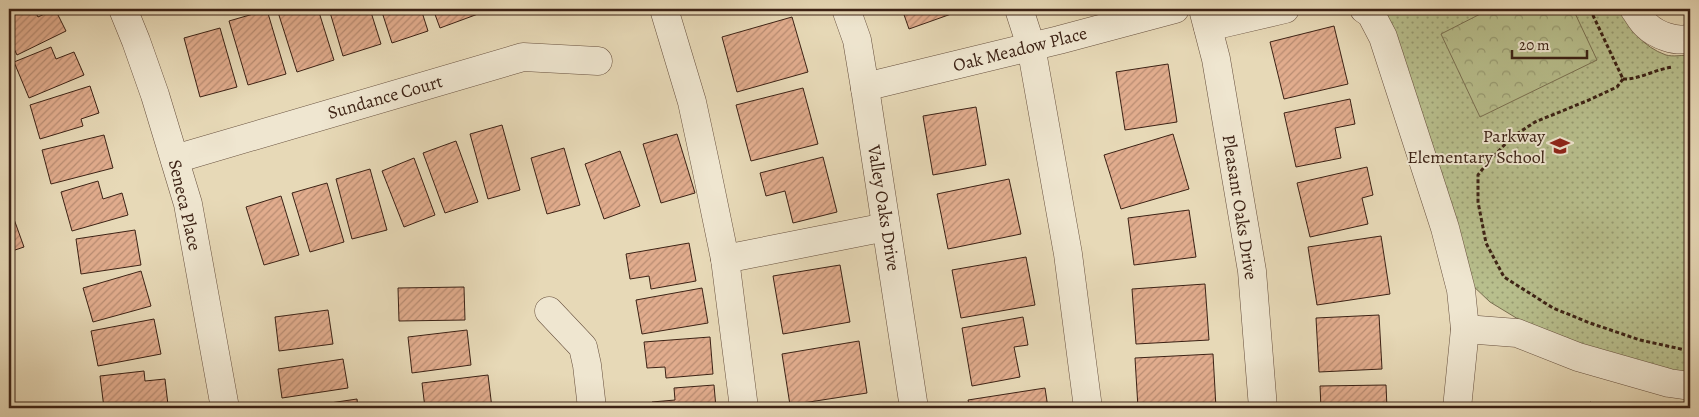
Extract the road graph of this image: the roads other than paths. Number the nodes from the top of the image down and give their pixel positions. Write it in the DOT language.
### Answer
graph roads {
  1 [pos="123,9"];
  2 [pos="664,9"];
  3 [pos="846,9"];
  4 [pos="1019,9"];
  5 [pos="1175,9"];
  6 [pos="1285,9"];
  7 [pos="1364,9"];
  8 [pos="1634,9"];
  9 [pos="1206,18"];
  10 [pos="1690,38"];
  11 [pos="1031,46"];
  12 [pos="598,61"];
  13 [pos="866,88"];
  14 [pos="175,159"];
  15 [pos="886,227"];
  16 [pos="725,259"];
  17 [pos="549,311"];
  18 [pos="1465,329"];
  19 [pos="1690,386"];
  20 [pos="226,408"];
  21 [pos="592,408"];
  22 [pos="744,408"];
  23 [pos="914,408"];
  24 [pos="1088,408"];
  25 [pos="1263,408"];
  26 [pos="1457,408"];
  1 -- 14 [label="street, Seneca Place"];
  2 -- 16 [label="street"];
  3 -- 13 [label="street, Valley Oaks Drive"];
  4 -- 11 [label="street"];
  5 -- 11 [label="street, Oak Meadow Place"];
  6 -- 9 [label="street"];
  7 -- 18 [label="street"];
  8 -- 10 [label="street"];
  9 -- 25 [label="street, Pleasant Oaks Drive"];
  11 -- 13 [label="street, Oak Meadow Place"];
  11 -- 24 [label="street"];
  12 -- 14 [label="street, Sundance Court"];
  13 -- 15 [label="street, Valley Oaks Drive"];
  14 -- 20 [label="street, Seneca Place"];
  15 -- 16 [label="street"];
  15 -- 23 [label="street, Valley Oaks Drive"];
  16 -- 22 [label="street"];
  17 -- 21 [label="street"];
  18 -- 19 [label="street"];
  18 -- 26 [label="street"];
}
